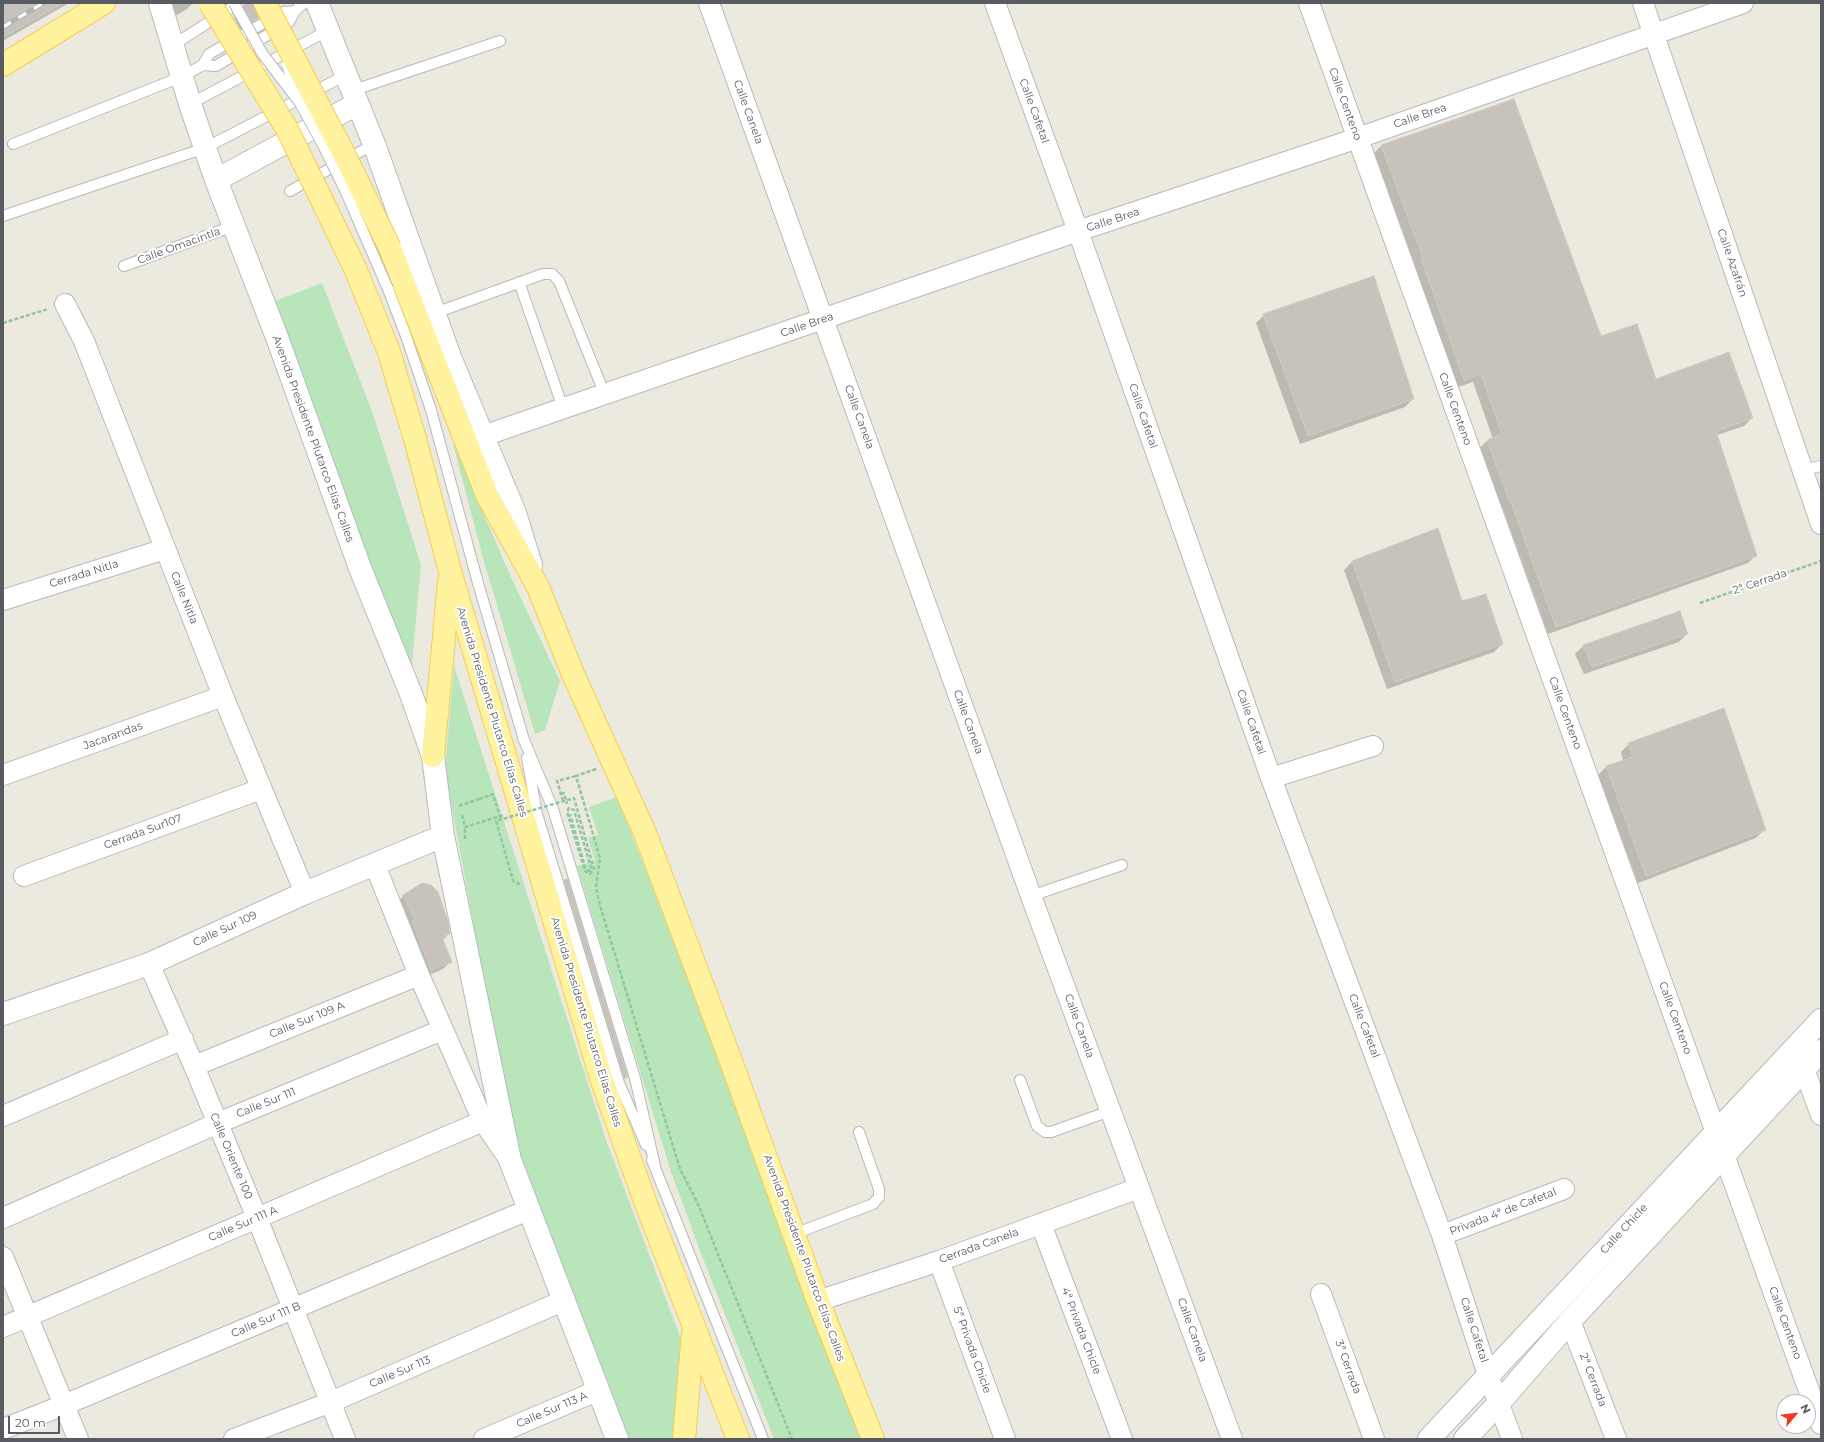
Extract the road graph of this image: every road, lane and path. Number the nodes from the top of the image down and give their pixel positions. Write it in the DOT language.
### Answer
graph roads {
  1 [pos="104,3"];
  2 [pos="160,3"];
  3 [pos="210,3"];
  4 [pos="234,3"];
  5 [pos="239,3"];
  6 [pos="258,3"];
  7 [pos="265,3"];
  8 [pos="304,3"];
  9 [pos="317,3"];
  10 [pos="709,3"];
  11 [pos="995,3"];
  12 [pos="1309,3"];
  13 [pos="1643,3"];
  14 [pos="1743,3"];
  15 [pos="327,30"];
  16 [pos="1654,34"];
  17 [pos="500,41"];
  18 [pos="173,45"];
  19 [pos="3,65"];
  20 [pos="182,77"];
  21 [pos="351,90"];
  22 [pos="300,103"];
  23 [pos="190,104"];
  24 [pos="1358,138"];
  25 [pos="13,144"];
  26 [pos="374,144"];
  27 [pos="205,148"];
  28 [pos="216,180"];
  29 [pos="290,191"];
  30 [pos="3,216"];
  31 [pos="233,226"];
  32 [pos="1078,231"];
  33 [pos="124,266"];
  34 [pos="518,282"];
  35 [pos="65,304"];
  36 [pos="435,313"];
  37 [pos="824,319"];
  38 [pos="3,323"];
  39 [pos="605,395"];
  40 [pos="563,408"];
  41 [pos="483,436"];
  42 [pos="1821,466"];
  43 [pos="1802,470"];
  44 [pos="1821,524"];
  45 [pos="165,549"];
  46 [pos="1821,561"];
  47 [pos="450,570"];
  48 [pos="538,587"];
  49 [pos="3,600"];
  50 [pos="1700,604"];
  51 [pos="223,696"];
  52 [pos="524,740"];
  53 [pos="1373,746"];
  54 [pos="432,756"];
  55 [pos="613,763"];
  56 [pos="3,775"];
  57 [pos="576,776"];
  58 [pos="1271,778"];
  59 [pos="261,789"];
  60 [pos="563,801"];
  61 [pos="450,810"];
  62 [pos="504,814"];
  63 [pos="570,814"];
  64 [pos="501,820"];
  65 [pos="443,836"];
  66 [pos="375,865"];
  67 [pos="1122,865"];
  68 [pos="24,876"];
  69 [pos="520,884"];
  70 [pos="305,893"];
  71 [pos="1031,896"];
  72 [pos="150,964"];
  73 [pos="419,975"];
  74 [pos="3,1014"];
  75 [pos="1821,1020"];
  76 [pos="442,1030"];
  77 [pos="183,1039"];
  78 [pos="1821,1051"];
  79 [pos="194,1066"];
  80 [pos="1804,1069"];
  81 [pos="1020,1080"];
  82 [pos="1110,1110"];
  83 [pos="1821,1114"];
  84 [pos="3,1116"];
  85 [pos="483,1121"];
  86 [pos="218,1123"];
  87 [pos="1715,1131"];
  88 [pos="859,1132"];
  89 [pos="1724,1156"];
  90 [pos="510,1160"];
  91 [pos="655,1166"];
  92 [pos="1139,1188"];
  93 [pos="1564,1189"];
  94 [pos="528,1210"];
  95 [pos="3,1218"];
  96 [pos="257,1218"];
  97 [pos="1041,1224"];
  98 [pos="794,1234"];
  99 [pos="1442,1235"];
  100 [pos="3,1257"];
  101 [pos="939,1261"];
  102 [pos="1321,1294"];
  103 [pos="565,1300"];
  104 [pos="818,1301"];
  105 [pos="293,1309"];
  106 [pos="28,1316"];
  107 [pos="1570,1321"];
  108 [pos="3,1326"];
  109 [pos="694,1330"];
  110 [pos="1488,1375"];
  111 [pos="599,1390"];
  112 [pos="331,1402"];
  113 [pos="1499,1403"];
  114 [pos="64,1405"];
  115 [pos="1821,1424"];
  116 [pos="3,1429"];
  117 [pos="78,1439"];
  118 [pos="234,1439"];
  119 [pos="346,1439"];
  120 [pos="484,1439"];
  121 [pos="617,1439"];
  122 [pos="684,1439"];
  123 [pos="738,1439"];
  124 [pos="763,1439"];
  125 [pos="792,1439"];
  126 [pos="873,1439"];
  127 [pos="1004,1439"];
  128 [pos="1122,1439"];
  129 [pos="1232,1439"];
  130 [pos="1374,1439"];
  131 [pos="1429,1439"];
  132 [pos="1465,1439"];
  133 [pos="1512,1439"];
  134 [pos="1616,1439"];
  1 -- 19 [label="main road"];
  2 -- 18 [label="street, Avenida Presidente Plutarco Elías Calles"];
  3 -- 47 [label="main road, Avenida Presidente Plutarco Elías Calles, bridge"];
  4 -- 22 [label="lane, bridge"];
  5 -- 18 [label="lane"];
  6 -- 22 [label="lane, bridge"];
  7 -- 48 [label="main road, Avenida Presidente Plutarco Elías Calles, bridge"];
  8 -- 20 [label="lane"];
  9 -- 15 [label="street, Avenida Presidente Plutarco Elías Calles"];
  10 -- 37 [label="street, Calle Canela"];
  11 -- 32 [label="street, Calle Cafetal"];
  12 -- 24 [label="street, Calle Centeno"];
  13 -- 16 [label="street, Calle Azafrán"];
  14 -- 16 [label="street, Calle Brea"];
  15 -- 21 [label="street, Avenida Presidente Plutarco Elías Calles"];
  15 -- 23 [label="lane"];
  16 -- 24 [label="street, Calle Brea"];
  16 -- 43 [label="street, Calle Azafrán"];
  17 -- 21 [label="lane"];
  18 -- 20 [label="street, Avenida Presidente Plutarco Elías Calles"];
  20 -- 23 [label="street, Avenida Presidente Plutarco Elías Calles"];
  20 -- 25 [label="lane"];
  21 -- 26 [label="street, Avenida Presidente Plutarco Elías Calles"];
  21 -- 27 [label="lane"];
  21 -- 28 [label="street"];
  22 -- 52 [label="lane, bridge"];
  23 -- 27 [label="street, Avenida Presidente Plutarco Elías Calles"];
  24 -- 32 [label="street, Calle Brea"];
  24 -- 87 [label="street, Calle Centeno"];
  26 -- 29 [label="lane"];
  26 -- 36 [label="street, Avenida Presidente Plutarco Elías Calles"];
  27 -- 28 [label="street, Avenida Presidente Plutarco Elías Calles"];
  27 -- 30 [label="lane"];
  28 -- 31 [label="street, Avenida Presidente Plutarco Elías Calles"];
  31 -- 33 [label="lane, Calle Omacintla"];
  31 -- 54 [label="street, Avenida Presidente Plutarco Elías Calles"];
  32 -- 37 [label="street, Calle Brea"];
  32 -- 58 [label="street, Calle Cafetal"];
  34 -- 36 [label="lane"];
  34 -- 39 [label="lane"];
  34 -- 40 [label="lane"];
  35 -- 38 [label="path"];
  35 -- 45 [label="street, Calle Nitla"];
  36 -- 41 [label="street, Avenida Presidente Plutarco Elías Calles"];
  37 -- 39 [label="street, Calle Brea"];
  37 -- 71 [label="street, Calle Canela"];
  39 -- 40 [label="street, Calle Brea"];
  40 -- 41 [label="street, Calle Brea"];
  41 -- 48 [label="street, Avenida Presidente Plutarco Elías Calles"];
  42 -- 43 [label="lane"];
  43 -- 44 [label="street, Calle Azafrán"];
  45 -- 49 [label="street, Cerrada Nitla"];
  45 -- 51 [label="street, Calle Nitla"];
  46 -- 50 [label="path, 2ª Cerrada"];
  47 -- 54 [label="main road"];
  47 -- 109 [label="main road, Avenida Presidente Plutarco Elías Calles"];
  48 -- 55 [label="main road, Avenida Presidente Plutarco Elías Calles"];
  51 -- 56 [label="street, Jacarandas"];
  51 -- 59 [label="street, Calle Nitla"];
  52 -- 91 [label="lane"];
  52 -- 91 [label="lane"];
  53 -- 58 [label="street"];
  54 -- 61 [label="street, Avenida Presidente Plutarco Elías Calles"];
  55 -- 57 [label="path"];
  55 -- 98 [label="main road, Avenida Presidente Plutarco Elías Calles"];
  57 -- 60 [label="path, bridge"];
  57 -- 125 [label="path"];
  58 -- 99 [label="street, Calle Cafetal"];
  59 -- 68 [label="street, Cerrada Sur107"];
  59 -- 70 [label="street, Calle Nitla"];
  60 -- 63 [label="path, bridge"];
  60 -- 64 [label="path, bridge"];
  61 -- 62 [label="path"];
  61 -- 64 [label="path, bridge"];
  61 -- 65 [label="street, Avenida Presidente Plutarco Elías Calles"];
  64 -- 69 [label="path, bridge"];
  65 -- 66 [label="street, Calle Sur 109"];
  65 -- 90 [label="street, Avenida Presidente Plutarco Elías Calles"];
  66 -- 70 [label="street, Calle Sur 109"];
  66 -- 73 [label="street, Avenida Presidente Plutarco Elías Calles"];
  67 -- 71 [label="lane"];
  70 -- 72 [label="street, Calle Sur 109"];
  71 -- 82 [label="street, Calle Canela"];
  72 -- 74 [label="street, Calle Sur 109"];
  72 -- 77 [label="street, Calle Oriente 100"];
  73 -- 76 [label="street, Avenida Presidente Plutarco Elías Calles"];
  73 -- 79 [label="street, Calle Sur 109 A"];
  75 -- 87 [label="street, Calle Chicle"];
  76 -- 85 [label="street, Avenida Presidente Plutarco Elías Calles"];
  76 -- 86 [label="street, Calle Sur 111"];
  77 -- 79 [label="street, Calle Oriente 100"];
  77 -- 84 [label="street"];
  78 -- 80 [label="street"];
  79 -- 86 [label="street, Calle Oriente 100"];
  80 -- 83 [label="street"];
  80 -- 89 [label="street"];
  81 -- 82 [label="lane"];
  82 -- 92 [label="street, Calle Canela"];
  85 -- 90 [label="street, Avenida Presidente Plutarco Elías Calles"];
  85 -- 96 [label="street, Calle Sur 111 A"];
  86 -- 95 [label="street, Calle Sur 111"];
  86 -- 96 [label="street, Calle Oriente 100"];
  87 -- 89 [label="street, Calle Centeno"];
  87 -- 110 [label="street, Calle Chicle"];
  88 -- 98 [label="lane"];
  89 -- 107 [label="street"];
  89 -- 115 [label="street, Calle Centeno"];
  90 -- 94 [label="street, Avenida Presidente Plutarco Elías Calles"];
  91 -- 124 [label="lane"];
  92 -- 97 [label="street, Cerrada Canela"];
  92 -- 129 [label="street, Calle Canela"];
  93 -- 99 [label="street, Privada 4ª de Cafetal"];
  94 -- 103 [label="street, Avenida Presidente Plutarco Elías Calles"];
  94 -- 105 [label="street, Calle Sur 111 B"];
  96 -- 105 [label="street, Calle Oriente 100"];
  96 -- 106 [label="street, Calle Sur 111 A"];
  97 -- 101 [label="street, Cerrada Canela"];
  97 -- 128 [label="street, 4ª Privada Chicle"];
  98 -- 104 [label="main road, Avenida Presidente Plutarco Elías Calles"];
  99 -- 110 [label="street, Calle Cafetal"];
  100 -- 106 [label="street"];
  101 -- 104 [label="street, Cerrada Canela"];
  101 -- 127 [label="street, 5ª Privada Chicle"];
  102 -- 130 [label="street, 3ª Cerrada"];
  103 -- 111 [label="street, Avenida Presidente Plutarco Elías Calles"];
  103 -- 112 [label="street, Calle Sur 113"];
  104 -- 126 [label="main road, Avenida Presidente Plutarco Elías Calles"];
  105 -- 112 [label="street, Calle Oriente 100"];
  105 -- 114 [label="street, Calle Sur 111 B"];
  106 -- 108 [label="street, Calle Sur 111 A"];
  106 -- 114 [label="street"];
  107 -- 113 [label="street"];
  107 -- 134 [label="street, 2ª Cerrada"];
  109 -- 122 [label="main road"];
  109 -- 123 [label="main road, Avenida Presidente Plutarco Elías Calles"];
  110 -- 113 [label="street, Calle Cafetal"];
  110 -- 131 [label="street, Calle Chicle"];
  111 -- 120 [label="street, Calle Sur 113 A"];
  111 -- 121 [label="street, Avenida Presidente Plutarco Elías Calles"];
  112 -- 118 [label="street, Calle Sur 113"];
  112 -- 119 [label="street, Calle Oriente 100"];
  113 -- 132 [label="street"];
  113 -- 133 [label="street, Calle Cafetal"];
  114 -- 116 [label="street, Calle Sur 111 B"];
  114 -- 117 [label="street"];
}
